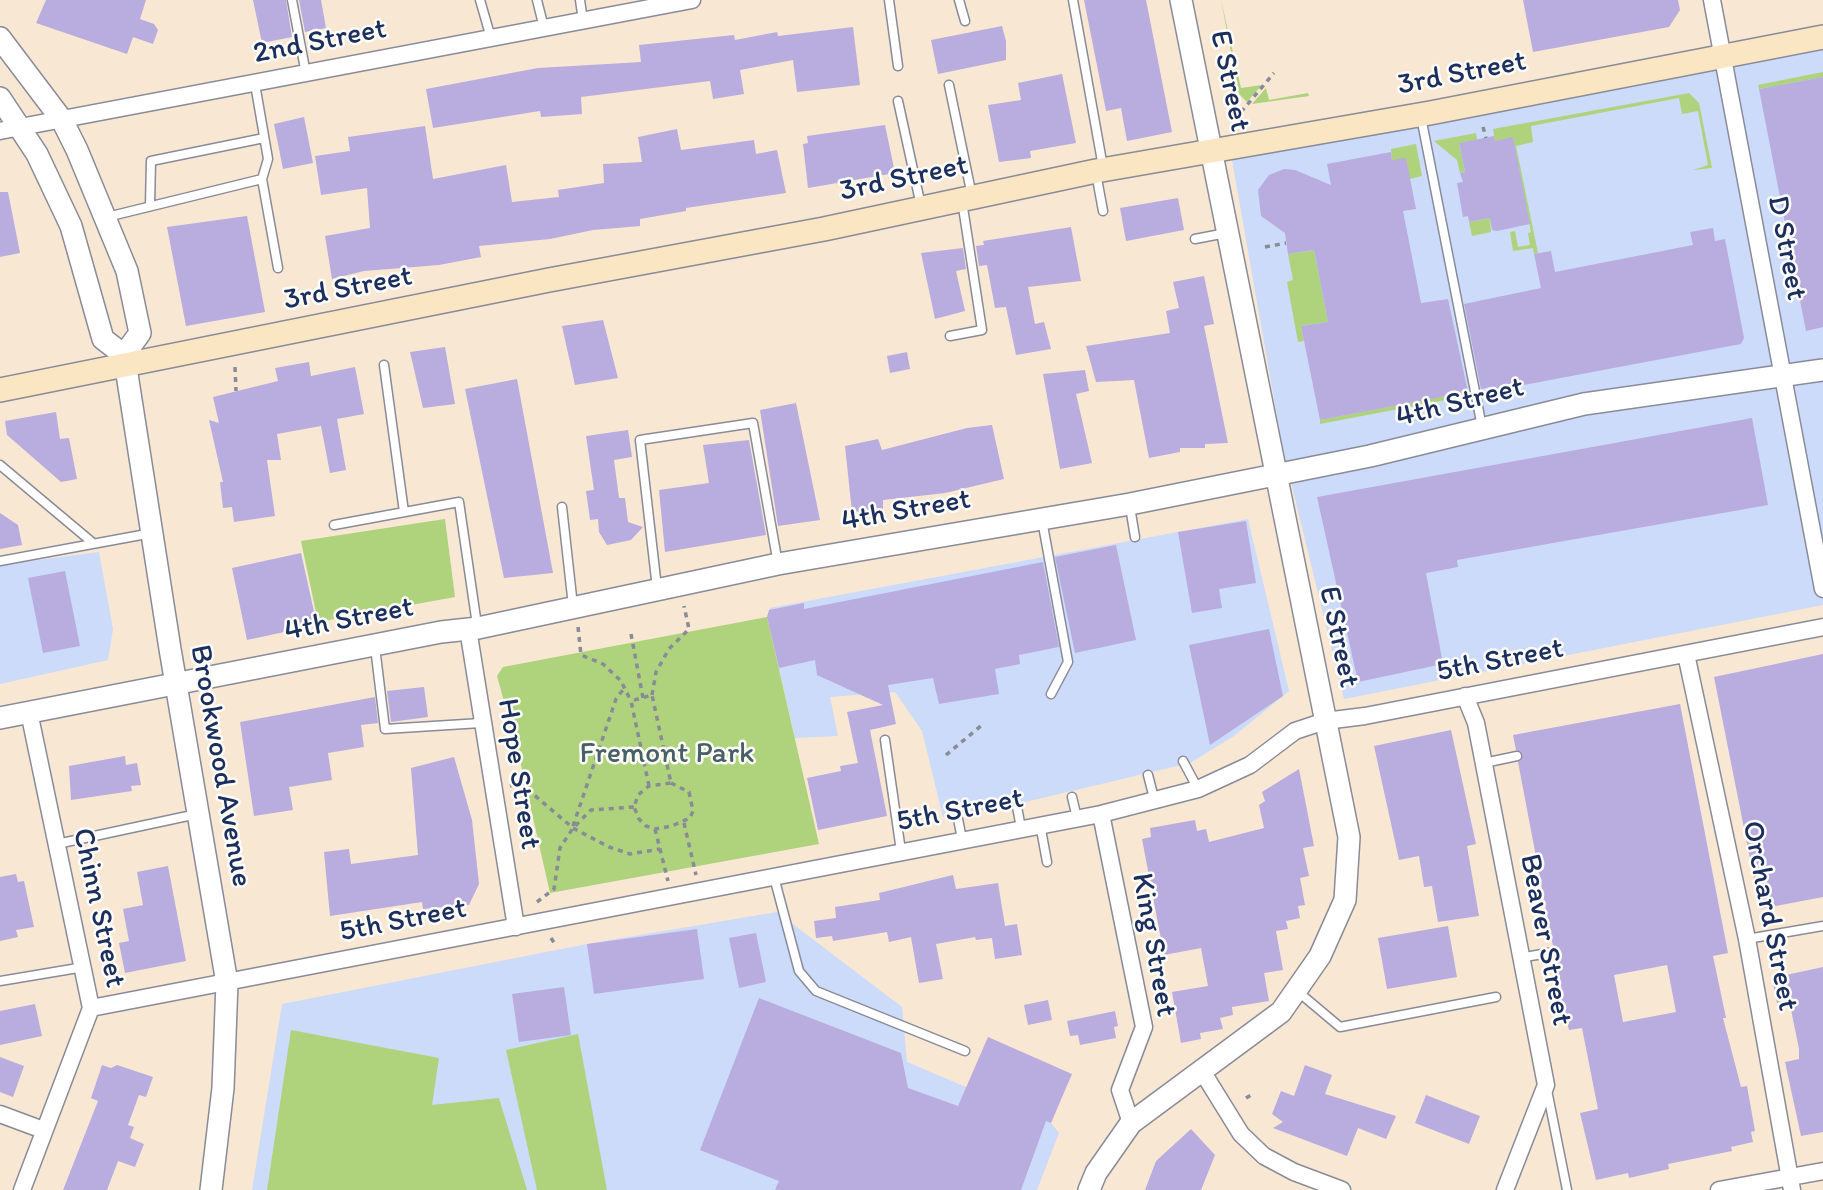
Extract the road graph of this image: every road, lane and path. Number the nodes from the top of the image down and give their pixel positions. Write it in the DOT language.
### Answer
graph roads {
  1 [pos="292,0"];
  2 [pos="480,0"];
  3 [pos="537,0"];
  4 [pos="580,0"];
  5 [pos="692,0"];
  6 [pos="889,0"];
  7 [pos="960,0"];
  8 [pos="1073,0"];
  9 [pos="1181,0"];
  10 [pos="1712,0"];
  11 [pos="651,4"];
  12 [pos="631,6"];
  13 [pos="583,21"];
  14 [pos="965,21"];
  15 [pos="544,28"];
  16 [pos="1823,37"];
  17 [pos="0,38"];
  18 [pos="491,38"];
  19 [pos="1723,55"];
  20 [pos="898,66"];
  21 [pos="306,74"];
  22 [pos="1274,74"];
  23 [pos="255,83"];
  24 [pos="949,85"];
  25 [pos="0,98"];
  26 [pos="898,101"];
  27 [pos="1241,112"];
  28 [pos="1420,114"];
  29 [pos="62,120"];
  30 [pos="1483,127"];
  31 [pos="8,129"];
  32 [pos="264,138"];
  33 [pos="1486,138"];
  34 [pos="1213,150"];
  35 [pos="1100,170"];
  36 [pos="262,179"];
  37 [pos="967,197"];
  38 [pos="150,205"];
  39 [pos="921,206"];
  40 [pos="1103,211"];
  41 [pos="107,218"];
  42 [pos="1226,233"];
  43 [pos="1195,239"];
  44 [pos="1286,243"];
  45 [pos="1265,247"];
  46 [pos="278,268"];
  47 [pos="950,336"];
  48 [pos="125,360"];
  49 [pos="384,365"];
  50 [pos="235,367"];
  51 [pos="1823,370"];
  52 [pos="1781,377"];
  53 [pos="0,390"];
  54 [pos="236,391"];
  55 [pos="1482,427"];
  56 [pos="0,465"];
  57 [pos="1274,474"];
  58 [pos="1130,504"];
  59 [pos="562,507"];
  60 [pos="404,512"];
  61 [pos="1041,517"];
  62 [pos="334,525"];
  63 [pos="152,533"];
  64 [pos="1135,537"];
  65 [pos="93,543"];
  66 [pos="0,561"];
  67 [pos="778,564"];
  68 [pos="678,584"];
  69 [pos="657,588"];
  70 [pos="1823,589"];
  71 [pos="573,606"];
  72 [pos="1823,627"];
  73 [pos="473,629"];
  74 [pos="631,634"];
  75 [pos="375,646"];
  76 [pos="1686,654"];
  77 [pos="176,685"];
  78 [pos="625,687"];
  79 [pos="1051,694"];
  80 [pos="652,695"];
  81 [pos="1465,696"];
  82 [pos="643,698"];
  83 [pos="631,701"];
  84 [pos="29,712"];
  85 [pos="0,718"];
  86 [pos="1325,721"];
  87 [pos="481,723"];
  88 [pos="982,724"];
  89 [pos="885,740"];
  90 [pos="946,755"];
  91 [pos="1517,757"];
  92 [pos="1183,761"];
  93 [pos="1484,763"];
  94 [pos="1148,775"];
  95 [pos="671,783"];
  96 [pos="649,786"];
  97 [pos="1198,789"];
  98 [pos="492,790"];
  99 [pos="1072,797"];
  100 [pos="1155,802"];
  101 [pos="634,807"];
  102 [pos="1017,807"];
  103 [pos="198,814"];
  104 [pos="1101,814"];
  105 [pos="1077,818"];
  106 [pos="958,819"];
  107 [pos="684,823"];
  108 [pos="1040,824"];
  109 [pos="573,828"];
  110 [pos="1021,828"];
  111 [pos="655,829"];
  112 [pos="962,839"];
  113 [pos="57,844"];
  114 [pos="660,849"];
  115 [pos="901,851"];
  116 [pos="1047,862"];
  117 [pos="774,876"];
  118 [pos="700,891"];
  119 [pos="546,895"];
  120 [pos="672,897"];
  121 [pos="537,902"];
  122 [pos="546,904"];
  123 [pos="1823,926"];
  124 [pos="516,927"];
  125 [pos="551,938"];
  126 [pos="1747,939"];
  127 [pos="555,944"];
  128 [pos="1554,952"];
  129 [pos="1519,958"];
  130 [pos="84,967"];
  131 [pos="0,981"];
  132 [pos="227,983"];
  133 [pos="1296,990"];
  134 [pos="1496,997"];
  135 [pos="90,1009"];
  136 [pos="965,1051"];
  137 [pos="1202,1071"];
  138 [pos="1546,1085"];
  139 [pos="0,1114"];
  140 [pos="1131,1123"];
  141 [pos="43,1130"];
  142 [pos="1823,1171"];
  143 [pos="1790,1184"];
  144 [pos="22,1190"];
  145 [pos="211,1190"];
  146 [pos="1089,1190"];
  147 [pos="1342,1190"];
  148 [pos="1505,1190"];
  149 [pos="1567,1190"];
  150 [pos="1719,1190"];
  1 -- 21 [label="lane"];
  2 -- 18 [label="lane"];
  3 -- 15 [label="lane"];
  4 -- 13 [label="lane"];
  5 -- 11 [label="street, 2nd Street"];
  6 -- 20 [label="lane"];
  7 -- 14 [label="lane"];
  8 -- 35 [label="lane"];
  9 -- 34 [label="street, E Street"];
  10 -- 19 [label="street, D Street"];
  11 -- 12 [label="street, 2nd Street"];
  12 -- 13 [label="street, 2nd Street"];
  13 -- 15 [label="street, 2nd Street"];
  15 -- 18 [label="street, 2nd Street"];
  16 -- 19 [label="main road, 3rd Street"];
  17 -- 29 [label="street"];
  18 -- 21 [label="street, 2nd Street"];
  19 -- 28 [label="main road, 3rd Street"];
  19 -- 52 [label="street, D Street"];
  21 -- 23 [label="street, 2nd Street"];
  22 -- 27 [label="path"];
  23 -- 29 [label="street, 2nd Street"];
  23 -- 32 [label="lane"];
  24 -- 37 [label="lane"];
  25 -- 31 [label="street"];
  26 -- 39 [label="lane"];
  28 -- 34 [label="main road, 3rd Street"];
  28 -- 55 [label="lane"];
  29 -- 31 [label="street, 2nd Street"];
  29 -- 41 [label="street"];
  30 -- 33 [label="path"];
  31 -- 48 [label="street"];
  32 -- 36 [label="lane"];
  32 -- 38 [label="lane"];
  34 -- 35 [label="main road, 3rd Street"];
  34 -- 42 [label="street, E Street"];
  35 -- 37 [label="main road, 3rd Street"];
  35 -- 40 [label="lane"];
  36 -- 38 [label="lane"];
  36 -- 46 [label="lane"];
  37 -- 39 [label="main road, 3rd Street"];
  37 -- 47 [label="lane"];
  38 -- 41 [label="lane"];
  39 -- 48 [label="main road, 3rd Street"];
  41 -- 48 [label="street"];
  42 -- 43 [label="lane"];
  42 -- 57 [label="street, E Street"];
  44 -- 45 [label="path"];
  48 -- 53 [label="main road, 3rd Street"];
  48 -- 63 [label="street, Brookwood Avenue"];
  49 -- 60 [label="lane"];
  50 -- 54 [label="path"];
  51 -- 52 [label="street, 4th Street"];
  52 -- 55 [label="street, 4th Street"];
  52 -- 70 [label="street, D Street"];
  55 -- 57 [label="street, 4th Street"];
  56 -- 65 [label="lane"];
  57 -- 58 [label="street, 4th Street"];
  57 -- 86 [label="street, E Street"];
  58 -- 61 [label="street, 4th Street"];
  58 -- 64 [label="lane"];
  59 -- 71 [label="lane"];
  60 -- 62 [label="lane"];
  60 -- 73 [label="lane"];
  61 -- 67 [label="street, 4th Street"];
  61 -- 79 [label="lane"];
  63 -- 65 [label="lane"];
  63 -- 77 [label="street, Brookwood Avenue"];
  65 -- 66 [label="lane"];
  67 -- 68 [label="street, 4th Street"];
  67 -- 69 [label="lane"];
  68 -- 69 [label="street, 4th Street"];
  68 -- 80 [label="path"];
  69 -- 71 [label="street, 4th Street"];
  71 -- 73 [label="street, 4th Street"];
  71 -- 78 [label="path"];
  72 -- 76 [label="street, 5th Street"];
  73 -- 75 [label="street, 4th Street"];
  73 -- 87 [label="street, Hope Street"];
  74 -- 82 [label="path"];
  75 -- 77 [label="street, 4th Street"];
  75 -- 87 [label="lane"];
  76 -- 81 [label="street, 5th Street"];
  76 -- 126 [label="street, Orchard Street"];
  77 -- 84 [label="street, 4th Street"];
  77 -- 103 [label="street, Brookwood Avenue"];
  78 -- 83 [label="path"];
  78 -- 109 [label="path"];
  80 -- 82 [label="path"];
  80 -- 95 [label="path"];
  81 -- 86 [label="street, 5th Street"];
  81 -- 93 [label="street, Beaver Street"];
  82 -- 83 [label="path"];
  83 -- 96 [label="path"];
  84 -- 85 [label="street, 4th Street"];
  84 -- 113 [label="street, Chinn Street"];
  86 -- 97 [label="street, 5th Street"];
  86 -- 133 [label="street, E Street"];
  87 -- 98 [label="street, Hope Street"];
  88 -- 90 [label="path"];
  89 -- 115 [label="lane"];
  91 -- 93 [label="lane"];
  92 -- 97 [label="lane"];
  93 -- 129 [label="street, Beaver Street"];
  94 -- 100 [label="lane"];
  95 -- 96 [label="path"];
  95 -- 107 [label="path"];
  96 -- 101 [label="path"];
  97 -- 100 [label="street, 5th Street"];
  98 -- 109 [label="path"];
  98 -- 124 [label="street, Hope Street"];
  99 -- 105 [label="lane"];
  100 -- 104 [label="street, 5th Street"];
  101 -- 109 [label="path"];
  101 -- 111 [label="path"];
  102 -- 110 [label="lane"];
  103 -- 113 [label="lane"];
  103 -- 132 [label="street, Brookwood Avenue"];
  104 -- 105 [label="street, 5th Street"];
  104 -- 140 [label="street, King Street"];
  105 -- 108 [label="street, 5th Street"];
  106 -- 112 [label="lane"];
  107 -- 111 [label="path"];
  107 -- 118 [label="path"];
  108 -- 110 [label="street, 5th Street"];
  108 -- 116 [label="lane"];
  109 -- 114 [label="path"];
  109 -- 119 [label="path"];
  110 -- 112 [label="street, 5th Street"];
  111 -- 114 [label="path"];
  112 -- 115 [label="street, 5th Street"];
  113 -- 130 [label="street, Chinn Street"];
  114 -- 120 [label="path"];
  115 -- 117 [label="street, 5th Street"];
  117 -- 118 [label="street, 5th Street"];
  117 -- 136 [label="lane"];
  118 -- 120 [label="street, 5th Street"];
  119 -- 121 [label="path"];
  119 -- 122 [label="path"];
  120 -- 124 [label="street, 5th Street"];
  123 -- 126 [label="lane"];
  124 -- 132 [label="street, 5th Street"];
  125 -- 127 [label="path"];
  126 -- 143 [label="street, Orchard Street"];
  128 -- 129 [label="lane"];
  129 -- 138 [label="street, Beaver Street"];
  130 -- 131 [label="lane"];
  130 -- 135 [label="street, Chinn Street"];
  132 -- 135 [label="street, 5th Street"];
  132 -- 145 [label="street, Brookwood Avenue"];
  133 -- 134 [label="lane"];
  133 -- 137 [label="street, E Street"];
  135 -- 141 [label="street, Chinn Street"];
  137 -- 140 [label="street, E Street"];
  137 -- 147 [label="street"];
  138 -- 148 [label="street"];
  138 -- 149 [label="lane"];
  139 -- 141 [label="street"];
  140 -- 146 [label="street, E Street"];
  141 -- 144 [label="street, Chinn Street"];
  142 -- 143 [label="street"];
  143 -- 150 [label="street"];
}
